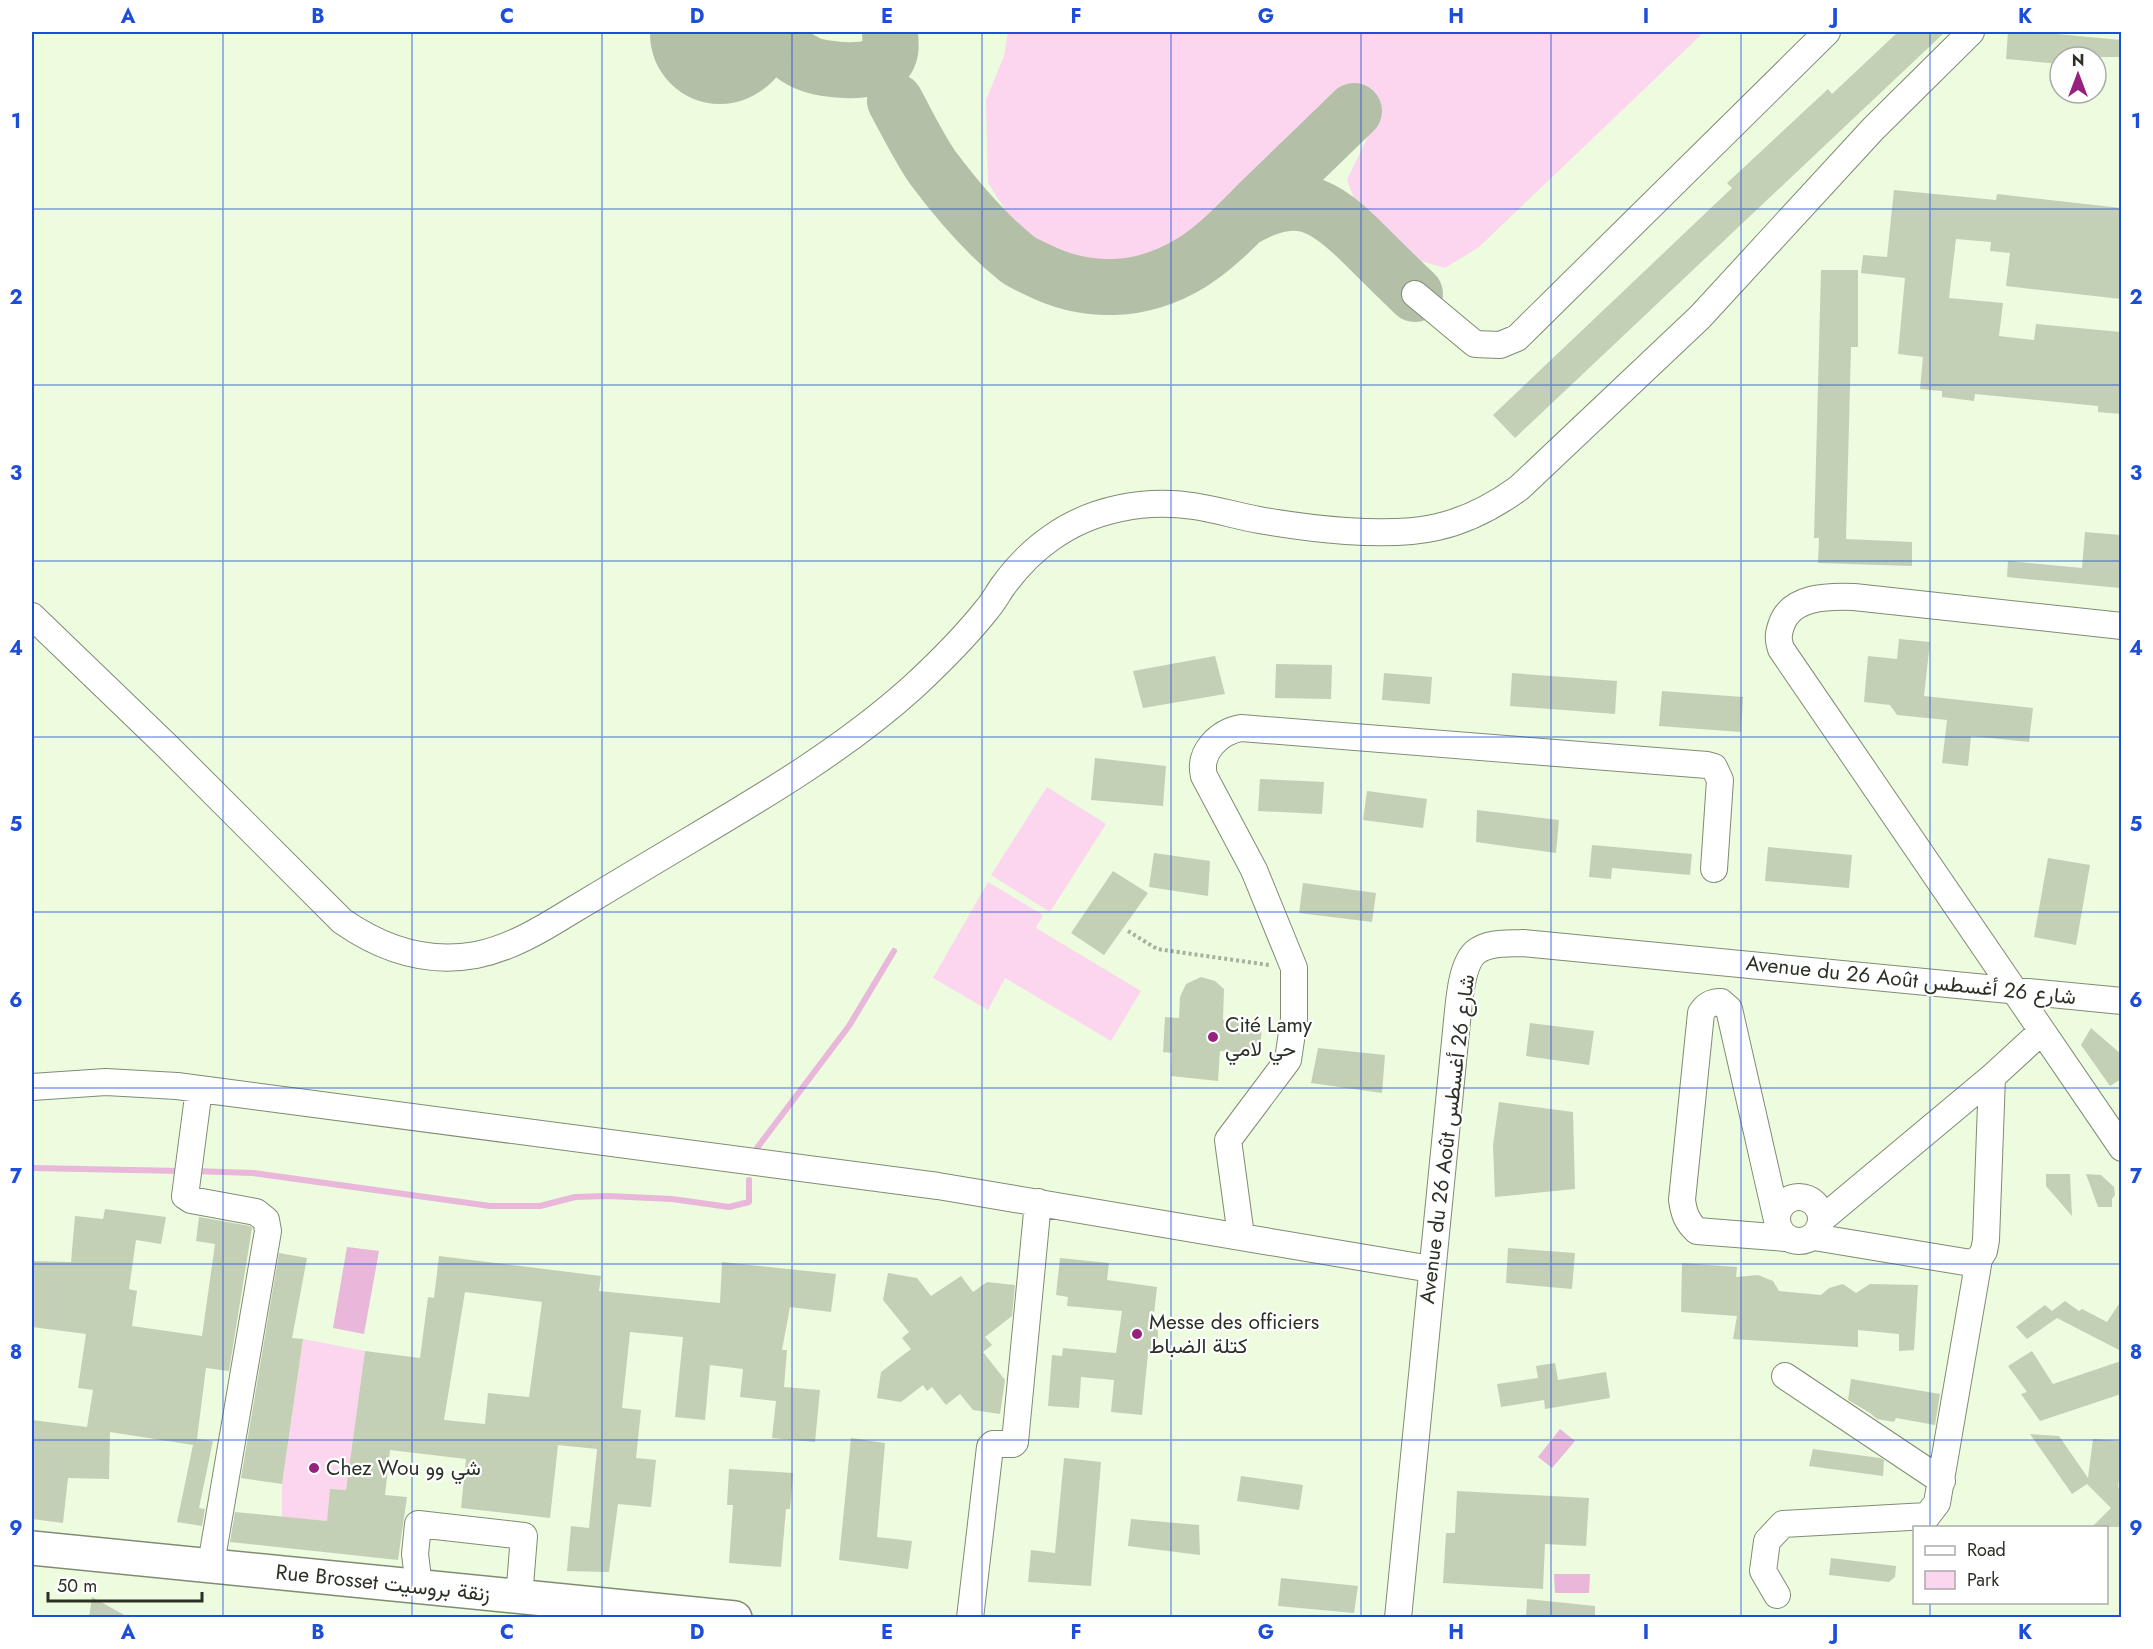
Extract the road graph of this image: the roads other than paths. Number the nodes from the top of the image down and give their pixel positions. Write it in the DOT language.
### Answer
graph roads {
  1 [pos="1827,32"];
  2 [pos="1971,32"];
  3 [pos="1415,294"];
  4 [pos="32,616"];
  5 [pos="2121,626"];
  6 [pos="1714,869"];
  7 [pos="2014,990"];
  8 [pos="2121,1001"];
  9 [pos="2042,1031"];
  10 [pos="1992,1077"];
  11 [pos="32,1087"];
  12 [pos="199,1089"];
  13 [pos="2121,1148"];
  14 [pos="1038,1202"];
  15 [pos="1818,1228"];
  16 [pos="1781,1229"];
  17 [pos="1241,1236"];
  18 [pos="1979,1259"];
  19 [pos="1431,1269"];
  20 [pos="1785,1376"];
  21 [pos="1942,1481"];
  22 [pos="32,1548"];
  23 [pos="211,1564"];
  24 [pos="419,1586"];
  25 [pos="1777,1595"];
  26 [pos="519,1598"];
  27 [pos="735,1617"];
  28 [pos="970,1617"];
  29 [pos="1398,1617"];
  1 -- 3 [label="street"];
  2 -- 4 [label="street"];
  5 -- 7 [label="street"];
  6 -- 17 [label="street"];
  7 -- 8 [label="street, Avenue du 26 Août شارع 26 أغسطس"];
  7 -- 9 [label="street"];
  7 -- 19 [label="street, Avenue du 26 Août شارع 26 أغسطس"];
  9 -- 10 [label="street"];
  9 -- 13 [label="street"];
  10 -- 15 [label="street"];
  10 -- 18 [label="street"];
  11 -- 12 [label="street"];
  12 -- 14 [label="street"];
  12 -- 23 [label="street"];
  14 -- 17 [label="street"];
  14 -- 28 [label="street"];
  15 -- 16 [label="street"];
  15 -- 16 [label="street"];
  15 -- 18 [label="street"];
  16 -- 16 [label="street"];
  17 -- 19 [label="street"];
  18 -- 21 [label="street"];
  19 -- 29 [label="street, Avenue du 26 Août شارع 26 أغسطس"];
  20 -- 21 [label="street"];
  21 -- 25 [label="street"];
  22 -- 23 [label="main road, Rue Brosset زنقة بروسيت"];
  23 -- 24 [label="main road, Rue Brosset زنقة بروسيت"];
  24 -- 26 [label="main road, Rue Brosset زنقة بروسيت"];
  24 -- 26 [label="street"];
  26 -- 27 [label="main road, Rue Brosset زنقة بروسيت"];
}
